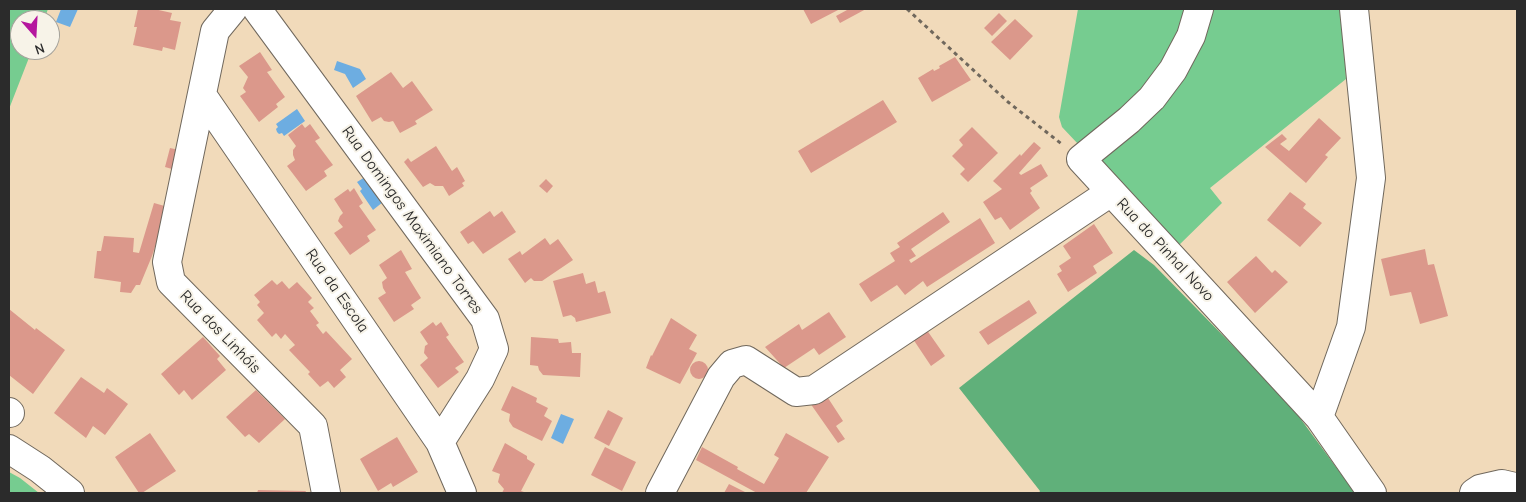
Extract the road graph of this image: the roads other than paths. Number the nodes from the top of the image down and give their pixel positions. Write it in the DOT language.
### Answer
graph roads {
  1 [pos="233,9"];
  2 [pos="257,9"];
  3 [pos="1200,9"];
  4 [pos="1354,9"];
  5 [pos="202,95"];
  6 [pos="1111,192"];
  7 [pos="1319,417"];
  8 [pos="440,442"];
  9 [pos="9,449"];
  10 [pos="1517,490"];
  11 [pos="70,493"];
  12 [pos="326,493"];
  13 [pos="462,493"];
  14 [pos="660,493"];
  15 [pos="1372,493"];
  16 [pos="1474,493"];
  1 -- 5 [label="street"];
  2 -- 8 [label="street, Rua Domingos Maximiano Torres"];
  3 -- 6 [label="street, Rua do Pinhal Novo"];
  4 -- 7 [label="street"];
  5 -- 8 [label="street, Rua da Escola"];
  5 -- 12 [label="street, Rua dos Linhóis"];
  6 -- 7 [label="street, Rua do Pinhal Novo"];
  6 -- 14 [label="street"];
  7 -- 15 [label="street, Rua do Pinhal Novo"];
  8 -- 13 [label="street, Rua da Escola"];
  9 -- 11 [label="street"];
  10 -- 16 [label="street"];
}
